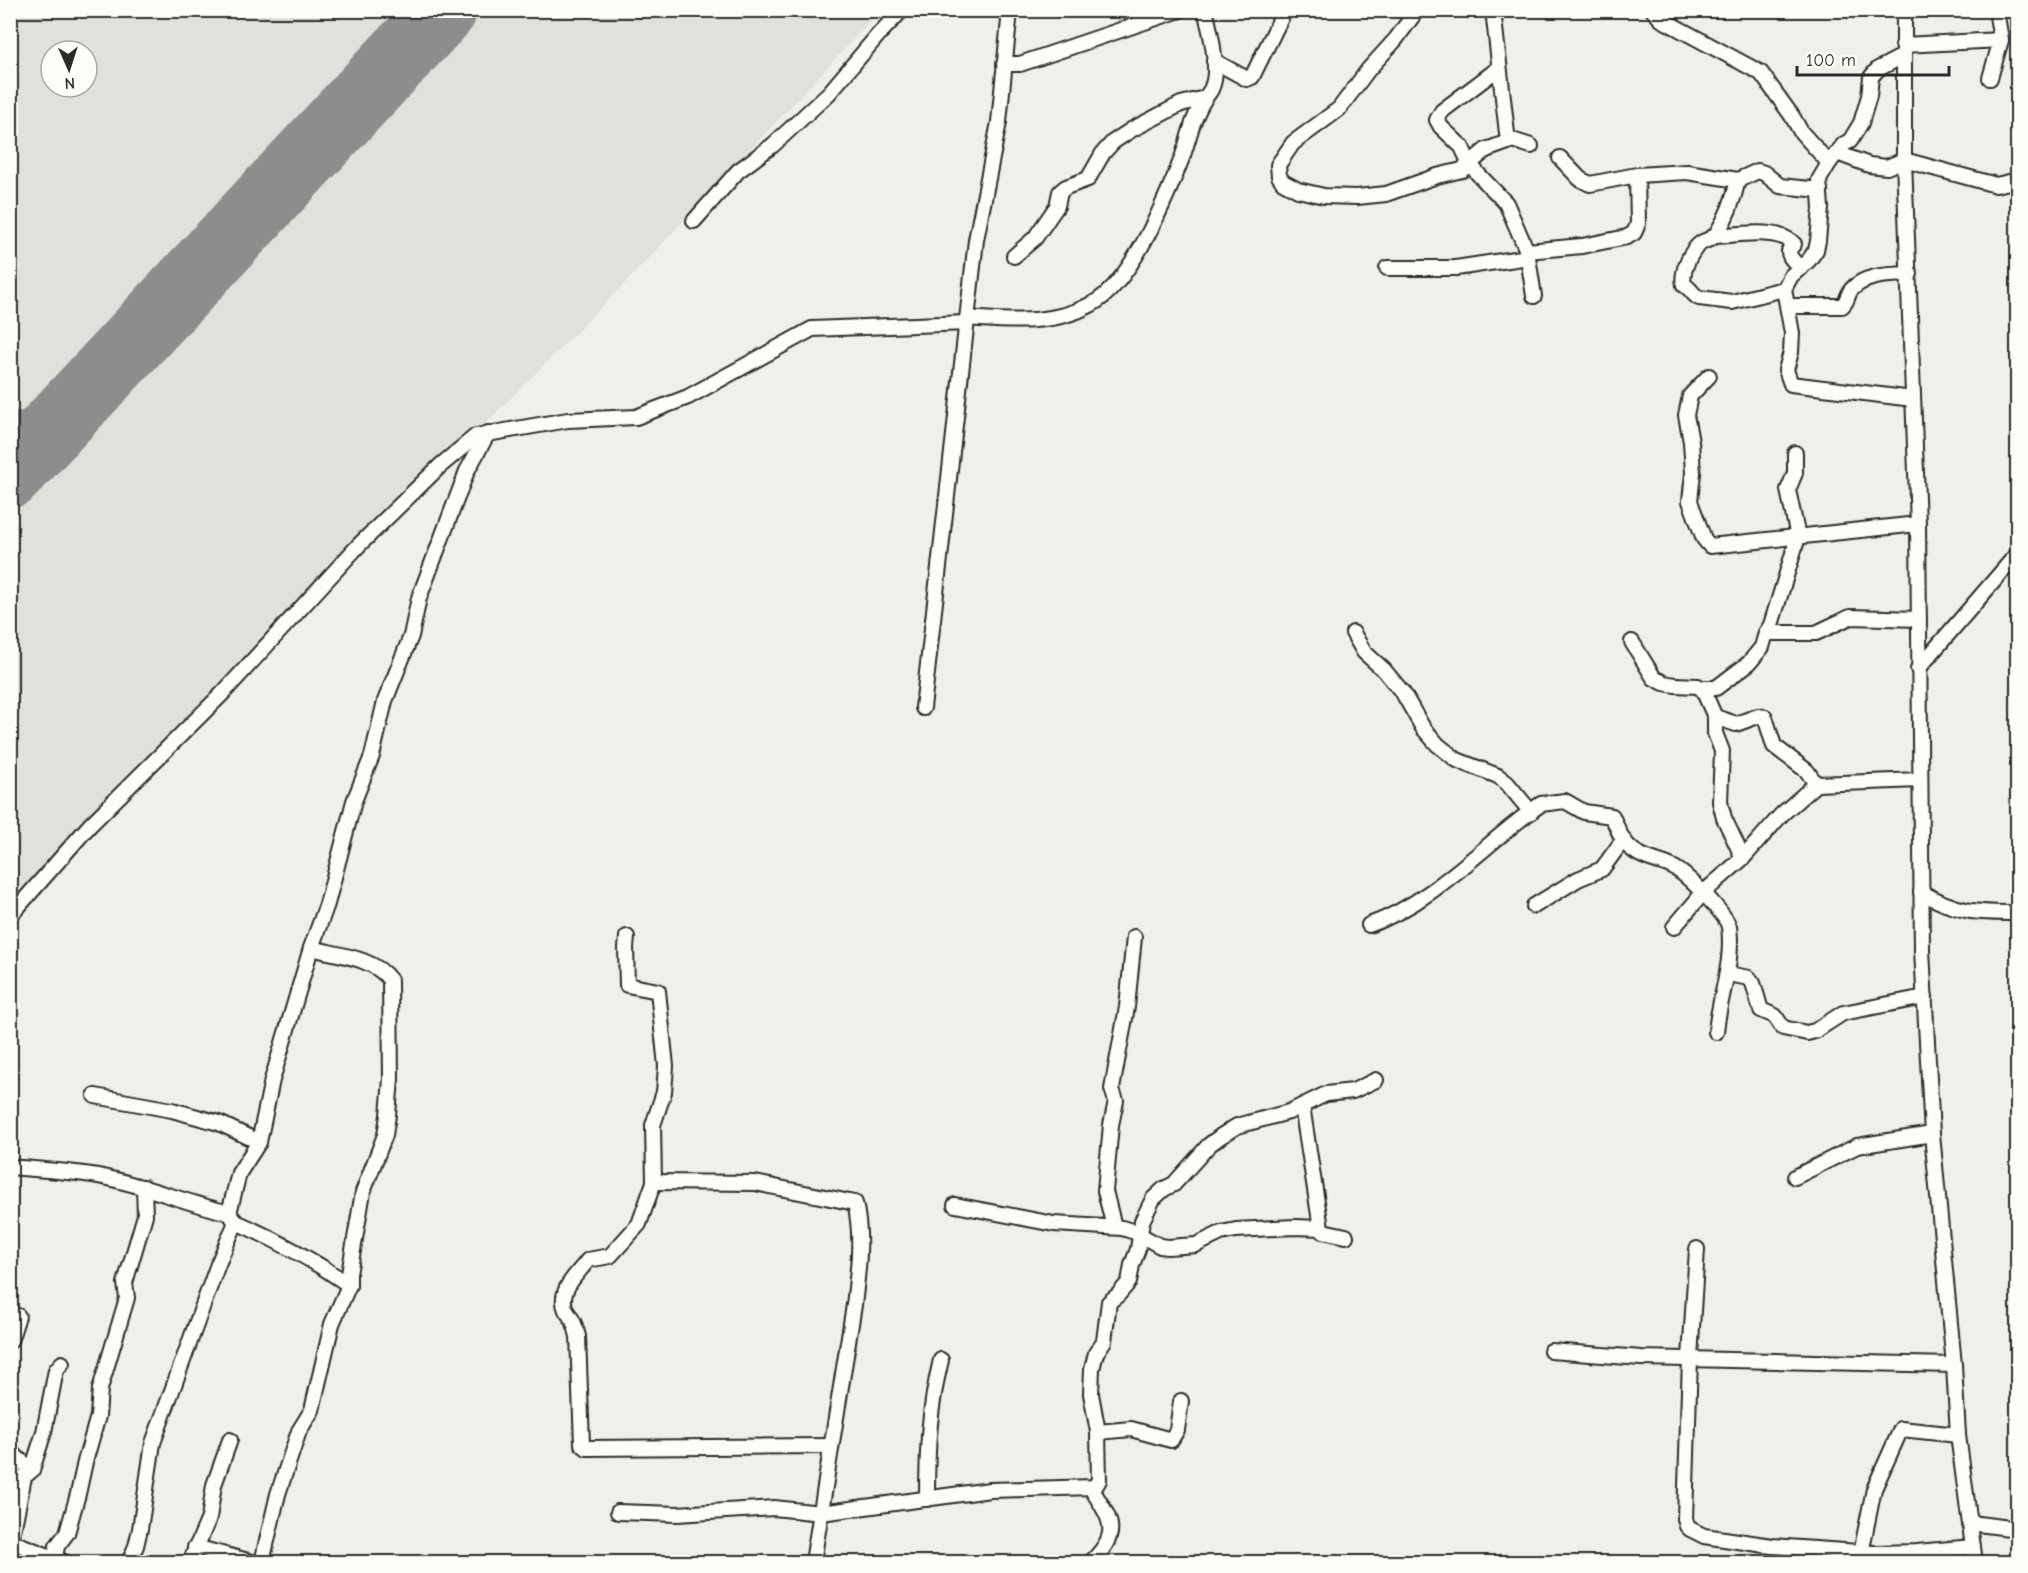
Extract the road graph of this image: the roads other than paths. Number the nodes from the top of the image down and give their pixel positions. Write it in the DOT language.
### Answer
graph roads {
  1 [pos="902,10"];
  2 [pos="1010,10"];
  3 [pos="1180,10"];
  4 [pos="1204,10"];
  5 [pos="1285,10"];
  6 [pos="1417,10"];
  7 [pos="1493,10"];
  8 [pos="1904,10"];
  9 [pos="1996,10"];
  10 [pos="1655,11"];
  11 [pos="2001,40"];
  12 [pos="1903,51"];
  13 [pos="1214,61"];
  14 [pos="1004,64"];
  15 [pos="1499,68"];
  16 [pos="1990,78"];
  17 [pos="1205,98"];
  18 [pos="1509,139"];
  19 [pos="1531,146"];
  20 [pos="1560,158"];
  21 [pos="1833,158"];
  22 [pos="1905,160"];
  23 [pos="1469,163"];
  24 [pos="1637,175"];
  25 [pos="1738,180"];
  26 [pos="2018,180"];
  27 [pos="1820,190"];
  28 [pos="694,220"];
  29 [pos="1714,236"];
  30 [pos="1528,254"];
  31 [pos="1014,256"];
  32 [pos="1387,268"];
  33 [pos="1801,268"];
  34 [pos="1910,274"];
  35 [pos="1784,289"];
  36 [pos="1534,296"];
  37 [pos="1788,306"];
  38 [pos="967,320"];
  39 [pos="1708,376"];
  40 [pos="1913,399"];
  41 [pos="488,433"];
  42 [pos="1795,453"];
  43 [pos="1918,524"];
  44 [pos="1798,537"];
  45 [pos="2018,553"];
  46 [pos="1919,619"];
  47 [pos="1353,633"];
  48 [pos="1766,633"];
  49 [pos="1632,642"];
  50 [pos="1918,669"];
  51 [pos="1701,688"];
  52 [pos="923,708"];
  53 [pos="1715,717"];
  54 [pos="1920,780"];
  55 [pos="1816,784"];
  56 [pos="1531,812"];
  57 [pos="1623,840"];
  58 [pos="1743,858"];
  59 [pos="1921,892"];
  60 [pos="1703,893"];
  61 [pos="1534,906"];
  62 [pos="2018,913"];
  63 [pos="10,916"];
  64 [pos="1369,925"];
  65 [pos="1674,927"];
  66 [pos="627,937"];
  67 [pos="1134,937"];
  68 [pos="311,948"];
  69 [pos="1728,974"];
  70 [pos="1925,996"];
  71 [pos="1716,1032"];
  72 [pos="1376,1080"];
  73 [pos="95,1096"];
  74 [pos="1302,1106"];
  75 [pos="1932,1134"];
  76 [pos="259,1142"];
  77 [pos="10,1167"];
  78 [pos="1795,1178"];
  79 [pos="654,1182"];
  80 [pos="144,1187"];
  81 [pos="955,1205"];
  82 [pos="233,1217"];
  83 [pos="1114,1227"];
  84 [pos="1321,1228"];
  85 [pos="1139,1234"];
  86 [pos="1346,1236"];
  87 [pos="1697,1249"];
  88 [pos="349,1285"];
  89 [pos="18,1316"];
  90 [pos="10,1341"];
  91 [pos="1551,1351"];
  92 [pos="1690,1358"];
  93 [pos="941,1360"];
  94 [pos="62,1363"];
  95 [pos="1954,1365"];
  96 [pos="1180,1401"];
  97 [pos="1098,1432"];
  98 [pos="1958,1436"];
  99 [pos="230,1440"];
  100 [pos="831,1446"];
  101 [pos="10,1452"];
  102 [pos="32,1470"];
  103 [pos="1091,1488"];
  104 [pos="927,1499"];
  105 [pos="618,1512"];
  106 [pos="821,1513"];
  107 [pos="1970,1523"];
  108 [pos="2016,1524"];
  109 [pos="1973,1547"];
  110 [pos="195,1548"];
  111 [pos="1861,1553"];
  112 [pos="1900,1558"];
  113 [pos="59,1560"];
  114 [pos="129,1563"];
  115 [pos="190,1563"];
  116 [pos="252,1563"];
  117 [pos="262,1563"];
  118 [pos="813,1563"];
  119 [pos="1091,1563"];
  120 [pos="1975,1563"];
  1 -- 28 [label="street"];
  2 -- 14 [label="street"];
  3 -- 14 [label="street"];
  4 -- 13 [label="street"];
  5 -- 13 [label="street"];
  6 -- 23 [label="street"];
  7 -- 15 [label="street"];
  8 -- 12 [label="street"];
  9 -- 11 [label="street"];
  10 -- 21 [label="street"];
  11 -- 12 [label="street"];
  11 -- 16 [label="street"];
  12 -- 21 [label="street"];
  12 -- 22 [label="street"];
  13 -- 17 [label="street"];
  14 -- 38 [label="street"];
  15 -- 18 [label="street"];
  15 -- 23 [label="street"];
  17 -- 31 [label="street"];
  17 -- 38 [label="street"];
  18 -- 19 [label="street"];
  18 -- 23 [label="street"];
  20 -- 24 [label="street"];
  21 -- 22 [label="street"];
  21 -- 27 [label="street"];
  22 -- 26 [label="street"];
  22 -- 34 [label="street"];
  23 -- 30 [label="street"];
  24 -- 25 [label="street"];
  24 -- 30 [label="street"];
  25 -- 27 [label="street"];
  25 -- 29 [label="street"];
  27 -- 33 [label="street"];
  29 -- 33 [label="street"];
  29 -- 35 [label="street"];
  30 -- 32 [label="street"];
  30 -- 36 [label="street"];
  33 -- 35 [label="street"];
  34 -- 37 [label="street"];
  34 -- 40 [label="street"];
  35 -- 37 [label="street"];
  37 -- 40 [label="street"];
  38 -- 41 [label="street"];
  38 -- 52 [label="street"];
  39 -- 44 [label="street"];
  40 -- 43 [label="street"];
  41 -- 63 [label="street"];
  41 -- 68 [label="street"];
  42 -- 44 [label="street"];
  43 -- 44 [label="street"];
  43 -- 46 [label="street"];
  44 -- 48 [label="street"];
  45 -- 50 [label="street"];
  46 -- 48 [label="street"];
  46 -- 50 [label="street"];
  47 -- 56 [label="street"];
  48 -- 51 [label="street"];
  49 -- 51 [label="street"];
  50 -- 54 [label="street"];
  51 -- 53 [label="street"];
  53 -- 55 [label="street"];
  53 -- 58 [label="street"];
  54 -- 55 [label="street"];
  54 -- 59 [label="street"];
  55 -- 58 [label="street"];
  56 -- 57 [label="street"];
  56 -- 64 [label="street"];
  57 -- 60 [label="street"];
  57 -- 61 [label="street"];
  58 -- 60 [label="street"];
  59 -- 62 [label="street"];
  59 -- 70 [label="street"];
  60 -- 65 [label="street"];
  60 -- 69 [label="street"];
  66 -- 79 [label="street"];
  67 -- 83 [label="street"];
  68 -- 76 [label="street"];
  68 -- 88 [label="street"];
  69 -- 70 [label="street"];
  69 -- 71 [label="street"];
  70 -- 75 [label="street"];
  72 -- 74 [label="street"];
  73 -- 76 [label="street"];
  74 -- 84 [label="street"];
  74 -- 85 [label="street"];
  75 -- 78 [label="street"];
  75 -- 95 [label="street"];
  76 -- 82 [label="street"];
  77 -- 80 [label="street"];
  79 -- 100 [label="street"];
  79 -- 100 [label="street"];
  80 -- 82 [label="street"];
  80 -- 113 [label="street"];
  81 -- 83 [label="street"];
  82 -- 88 [label="street"];
  82 -- 114 [label="street"];
  83 -- 85 [label="street"];
  84 -- 85 [label="street"];
  84 -- 86 [label="street"];
  85 -- 97 [label="street"];
  87 -- 92 [label="street"];
  88 -- 117 [label="street"];
  89 -- 90 [label="street"];
  91 -- 92 [label="street"];
  92 -- 95 [label="street"];
  92 -- 111 [label="street"];
  93 -- 104 [label="street"];
  94 -- 102 [label="street"];
  95 -- 98 [label="street"];
  96 -- 97 [label="street"];
  97 -- 103 [label="street"];
  98 -- 107 [label="street"];
  98 -- 111 [label="street"];
  99 -- 110 [label="street"];
  100 -- 106 [label="street"];
  101 -- 102 [label="street"];
  102 -- 113 [label="street"];
  103 -- 104 [label="street"];
  103 -- 119 [label="street"];
  104 -- 106 [label="street"];
  105 -- 106 [label="street"];
  106 -- 118 [label="street"];
  107 -- 108 [label="street"];
  107 -- 109 [label="street"];
  109 -- 112 [label="street"];
  109 -- 120 [label="street"];
  110 -- 115 [label="street"];
  110 -- 116 [label="street"];
  111 -- 112 [label="street"];
}
